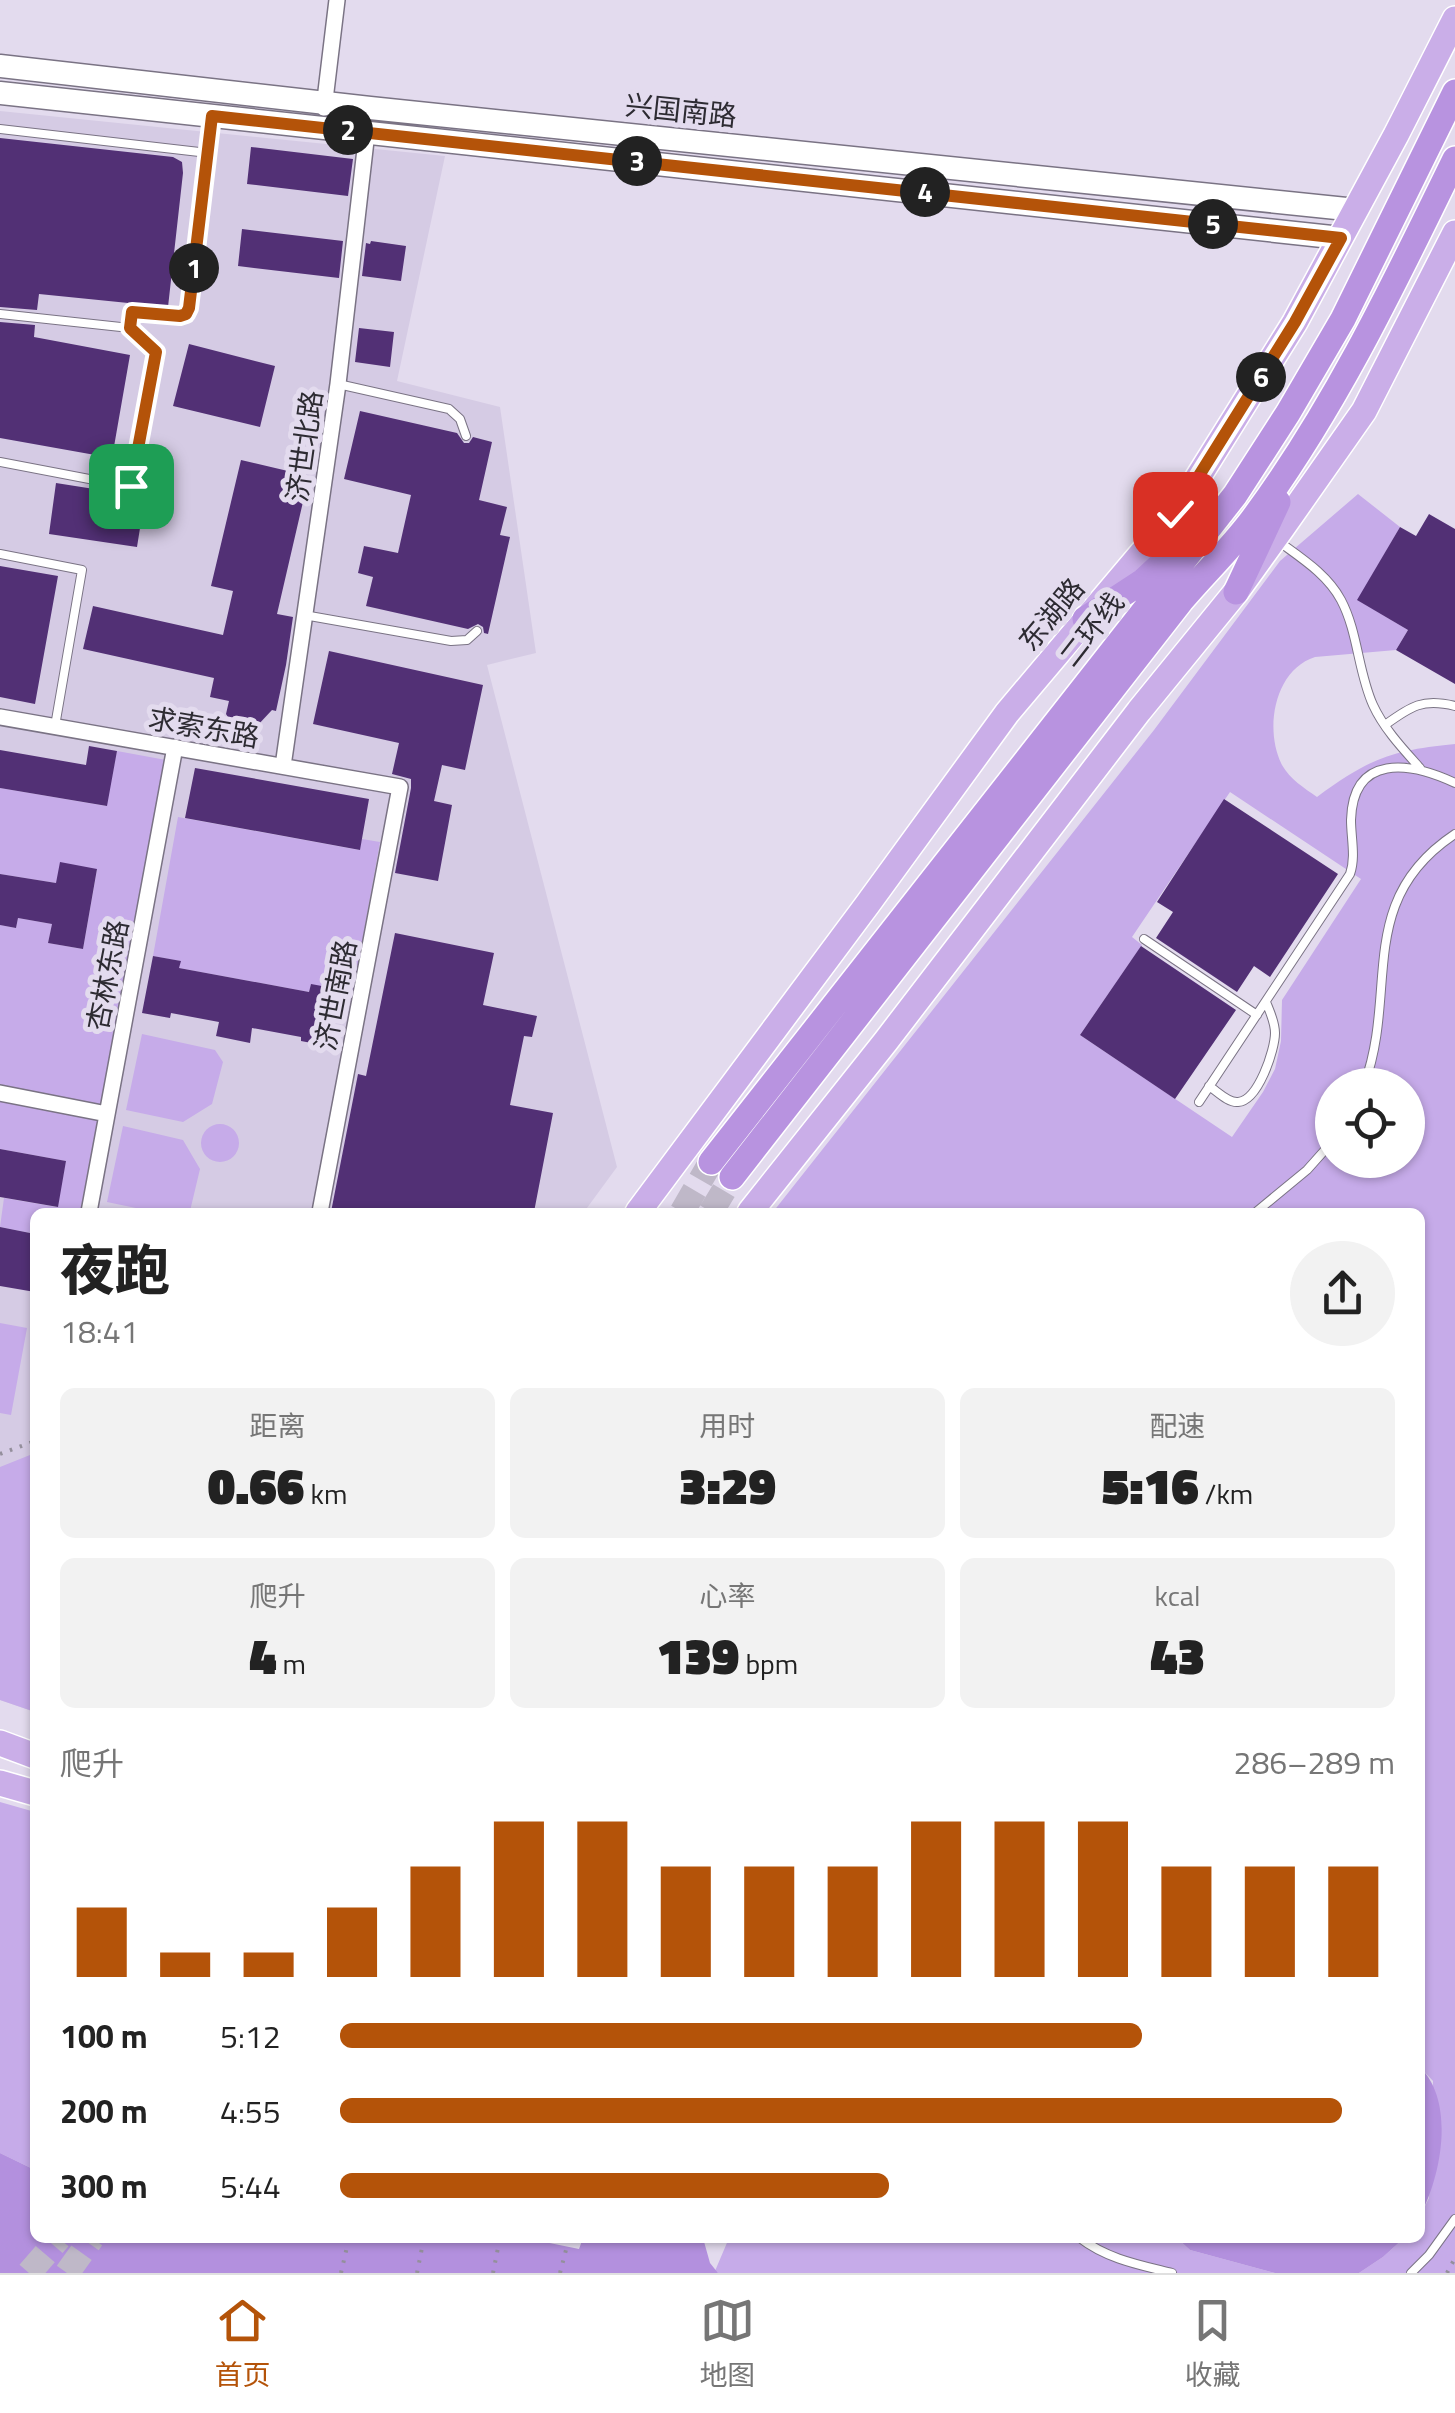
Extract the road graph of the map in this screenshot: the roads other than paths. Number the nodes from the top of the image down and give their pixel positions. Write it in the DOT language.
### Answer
graph roads {
  1 [pos="337,0"];
  2 [pos="1455,19"];
  3 [pos="0,66"];
  4 [pos="1455,92"];
  5 [pos="0,93"];
  6 [pos="323,115"];
  7 [pos="212,116"];
  8 [pos="0,129"];
  9 [pos="367,132"];
  10 [pos="208,152"];
  11 [pos="1455,159"];
  12 [pos="1356,210"];
  13 [pos="1455,233"];
  14 [pos="1341,238"];
  15 [pos="0,314"];
  16 [pos="130,328"];
  17 [pos="338,384"];
  18 [pos="1314,427"];
  19 [pos="466,436"];
  20 [pos="0,462"];
  21 [pos="1235,495"];
  22 [pos="1274,539"];
  23 [pos="0,554"];
  24 [pos="1236,592"];
  25 [pos="304,614"];
  26 [pos="1085,619"];
  27 [pos="477,632"];
  28 [pos="1455,706"];
  29 [pos="0,716"];
  30 [pos="1385,725"];
  31 [pos="55,726"];
  32 [pos="175,748"];
  33 [pos="283,766"];
  34 [pos="1422,770"];
  35 [pos="1455,783"];
  36 [pos="400,786"];
  37 [pos="1455,834"];
  38 [pos="1144,939"];
  39 [pos="1266,1002"];
  40 [pos="1257,1015"];
  41 [pos="1369,1068"];
  42 [pos="1210,1086"];
  43 [pos="0,1093"];
  44 [pos="1199,1102"];
  45 [pos="107,1114"];
  46 [pos="1315,1161"];
  47 [pos="90,1208"];
  48 [pos="321,1208"];
  49 [pos="648,1208"];
  50 [pos="753,1208"];
  51 [pos="1261,1208"];
  52 [pos="0,1742"];
  53 [pos="30,1754"];
  54 [pos="0,1784"];
  55 [pos="30,1792"];
  56 [pos="1455,2219"];
  57 [pos="1087,2243"];
  58 [pos="1172,2273"];
  59 [pos="1411,2273"];
  1 -- 6 [label="street"];
  2 -- 12 [label="main road, 东湖路"];
  3 -- 6 [label="main road, 兴国南路"];
  4 -- 21 [label="highway, 二环线"];
  5 -- 7 [label="main road, 兴国南路"];
  6 -- 7 [label="main road, 兴国南路"];
  6 -- 9 [label="main road, 兴国南路"];
  6 -- 12 [label="main road, 兴国南路"];
  7 -- 10 [label="lane"];
  8 -- 10 [label="lane"];
  9 -- 14 [label="main road, 兴国南路"];
  9 -- 17 [label="street, 济世北路"];
  10 -- 16 [label="lane"];
  11 -- 18 [label="highway, 二环线"];
  12 -- 14 [label="main road, 东湖路"];
  13 -- 22 [label="main road"];
  14 -- 26 [label="main road, 东湖路"];
  15 -- 16 [label="lane"];
  16 -- 20 [label="lane"];
  17 -- 19 [label="lane"];
  17 -- 25 [label="street, 济世北路"];
  18 -- 21 [label="highway, 二环线"];
  18 -- 24 [label="highway"];
  21 -- 26 [label="highway"];
  22 -- 24 [label="main road"];
  22 -- 30 [label="lane"];
  23 -- 31 [label="lane"];
  24 -- 50 [label="main road"];
  25 -- 27 [label="lane"];
  25 -- 33 [label="street, 济世北路"];
  26 -- 49 [label="main road, 东湖路"];
  28 -- 30 [label="lane"];
  29 -- 31 [label="street, 求索东路"];
  30 -- 34 [label="lane"];
  31 -- 32 [label="street, 求索东路"];
  32 -- 33 [label="street, 求索东路"];
  32 -- 45 [label="street, 杏林东路"];
  33 -- 36 [label="street, 求索东路"];
  34 -- 35 [label="lane"];
  34 -- 39 [label="lane"];
  36 -- 48 [label="street, 济世南路"];
  37 -- 41 [label="lane"];
  38 -- 40 [label="lane"];
  39 -- 40 [label="lane"];
  39 -- 42 [label="lane"];
  40 -- 42 [label="lane"];
  42 -- 44 [label="lane"];
  43 -- 45 [label="street"];
  45 -- 47 [label="street, 杏林东路"];
  46 -- 51 [label="lane"];
  52 -- 53 [label="main road"];
  54 -- 55 [label="main road"];
  56 -- 59 [label="lane"];
  57 -- 58 [label="lane"];
}
